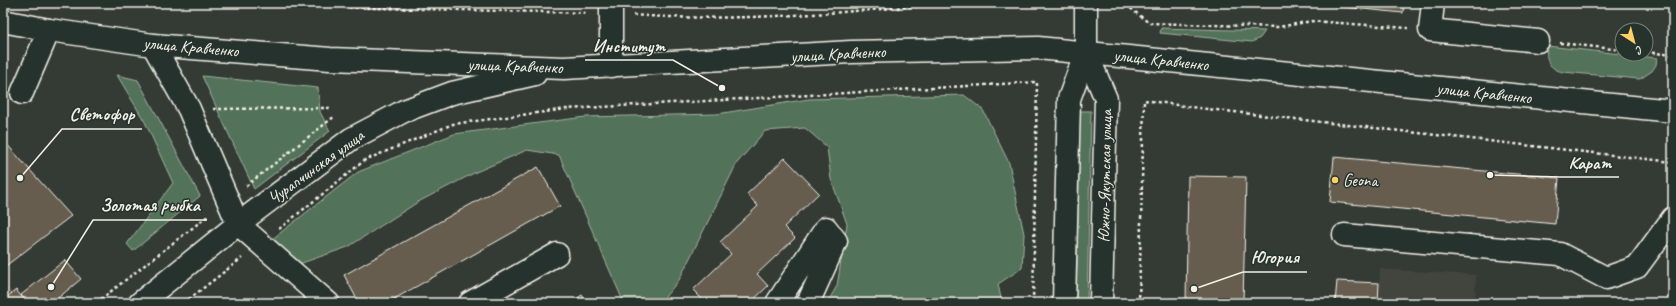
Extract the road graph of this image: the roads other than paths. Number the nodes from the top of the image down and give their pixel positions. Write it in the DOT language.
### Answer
graph roads {
  1 [pos="610,3"];
  2 [pos="1086,3"];
  3 [pos="1433,3"];
  4 [pos="3,21"];
  5 [pos="49,30"];
  6 [pos="1538,41"];
  7 [pos="153,45"];
  8 [pos="1086,52"];
  9 [pos="611,66"];
  10 [pos="564,68"];
  11 [pos="22,93"];
  12 [pos="1673,111"];
  13 [pos="1673,218"];
  14 [pos="238,224"];
  15 [pos="1344,235"];
  16 [pos="557,254"];
  17 [pos="140,303"];
  18 [pos="328,303"];
  19 [pos="470,303"];
  20 [pos="777,303"];
  21 [pos="808,303"];
  22 [pos="1064,303"];
  23 [pos="1101,303"];
  1 -- 9 [label="street"];
  2 -- 8 [label="street, Южно-Якутская улица"];
  3 -- 6 [label="street"];
  4 -- 5 [label="street, улица Кравченко"];
  5 -- 7 [label="street, улица Кравченко"];
  5 -- 11 [label="street"];
  7 -- 10 [label="street, улица Кравченко"];
  7 -- 14 [label="street"];
  8 -- 9 [label="street, улица Кравченко"];
  8 -- 12 [label="street, улица Кравченко"];
  8 -- 22 [label="street, Южно-Якутская улица"];
  8 -- 23 [label="street, Южно-Якутская улица"];
  9 -- 10 [label="street, улица Кравченко"];
  10 -- 14 [label="street, Чурапчинская улица"];
  13 -- 15 [label="street"];
  14 -- 17 [label="street, Чурапчинская улица"];
  14 -- 18 [label="street"];
  16 -- 19 [label="street"];
  20 -- 21 [label="street"];
}
